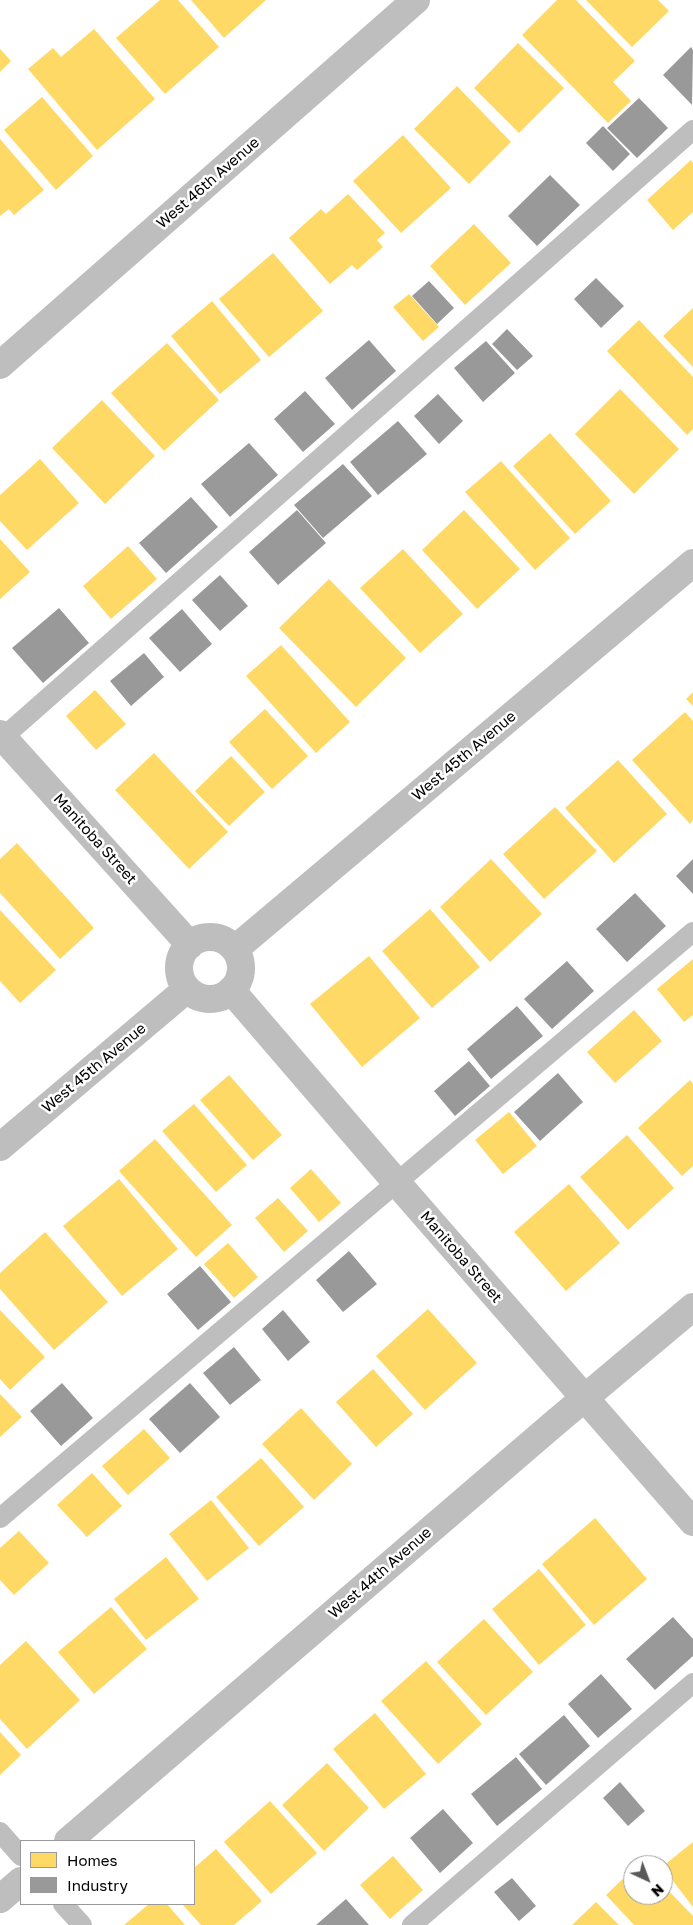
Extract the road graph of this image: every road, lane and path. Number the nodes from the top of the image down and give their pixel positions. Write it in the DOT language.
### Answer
graph roads {
  1 [pos="416,0"];
  2 [pos="693,130"];
  3 [pos="0,365"];
  4 [pos="693,563"];
  5 [pos="1,737"];
  6 [pos="693,932"];
  7 [pos="190,945"];
  8 [pos="235,950"];
  9 [pos="187,990"];
  10 [pos="232,990"];
  11 [pos="0,1147"];
  12 [pos="397,1183"];
  13 [pos="693,1307"];
  14 [pos="584,1398"];
  15 [pos="0,1518"];
  16 [pos="693,1522"];
  17 [pos="693,1683"];
  18 [pos="0,1832"];
  19 [pos="69,1840"];
  20 [pos="20,1855"];
  21 [pos="20,1882"];
  22 [pos="0,1900"];
  23 [pos="64,1905"];
  24 [pos="82,1925"];
  25 [pos="412,1925"];
  1 -- 3 [label="street, West 46th Avenue"];
  2 -- 5 [label="lane"];
  4 -- 8 [label="street, West 45th Avenue"];
  5 -- 7 [label="street, Manitoba Street"];
  6 -- 12 [label="lane"];
  7 -- 8 [label="street"];
  7 -- 9 [label="street"];
  8 -- 10 [label="street"];
  9 -- 10 [label="street"];
  9 -- 11 [label="street, West 45th Avenue"];
  10 -- 12 [label="street, Manitoba Street"];
  12 -- 14 [label="street, Manitoba Street"];
  12 -- 15 [label="lane"];
  13 -- 14 [label="street, West 44th Avenue"];
  14 -- 16 [label="street, Manitoba Street"];
  14 -- 19 [label="street, West 44th Avenue"];
  17 -- 25 [label="lane"];
  18 -- 20 [label="lane"];
  21 -- 22 [label="street"];
  23 -- 24 [label="lane"];
}
